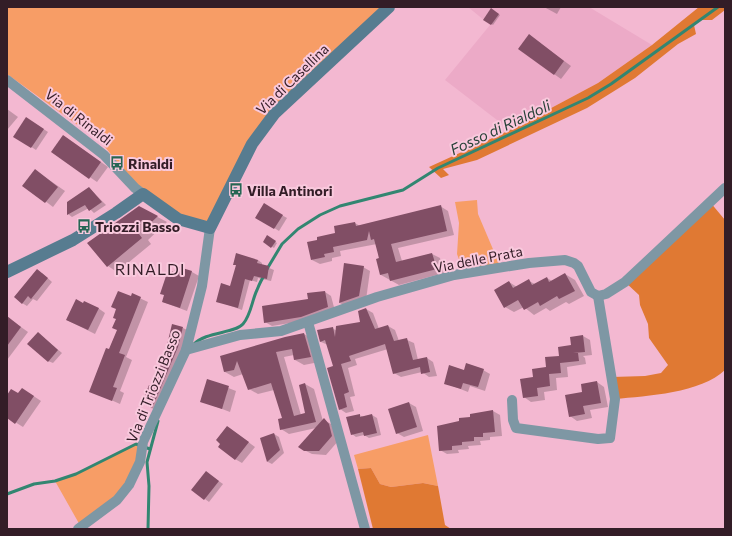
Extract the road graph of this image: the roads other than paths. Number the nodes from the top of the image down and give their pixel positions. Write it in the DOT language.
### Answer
graph roads {
  1 [pos="389,7"];
  2 [pos="7,80"];
  3 [pos="725,188"];
  4 [pos="143,194"];
  5 [pos="210,228"];
  6 [pos="7,272"];
  7 [pos="598,296"];
  8 [pos="308,322"];
  9 [pos="186,350"];
  10 [pos="512,400"];
  11 [pos="78,529"];
  12 [pos="365,529"];
  1 -- 5 [label="street, Via di Casellina"];
  2 -- 4 [label="street, Via di Rinaldi"];
  3 -- 7 [label="street"];
  4 -- 5 [label="street, Via di Rinaldi"];
  4 -- 6 [label="street"];
  5 -- 9 [label="street, Via di Triozzi Basso"];
  7 -- 8 [label="street, Via delle Prata"];
  7 -- 10 [label="street"];
  8 -- 9 [label="street, Via delle Prata"];
  8 -- 12 [label="street"];
  9 -- 11 [label="street, Via di Triozzi Basso"];
}
